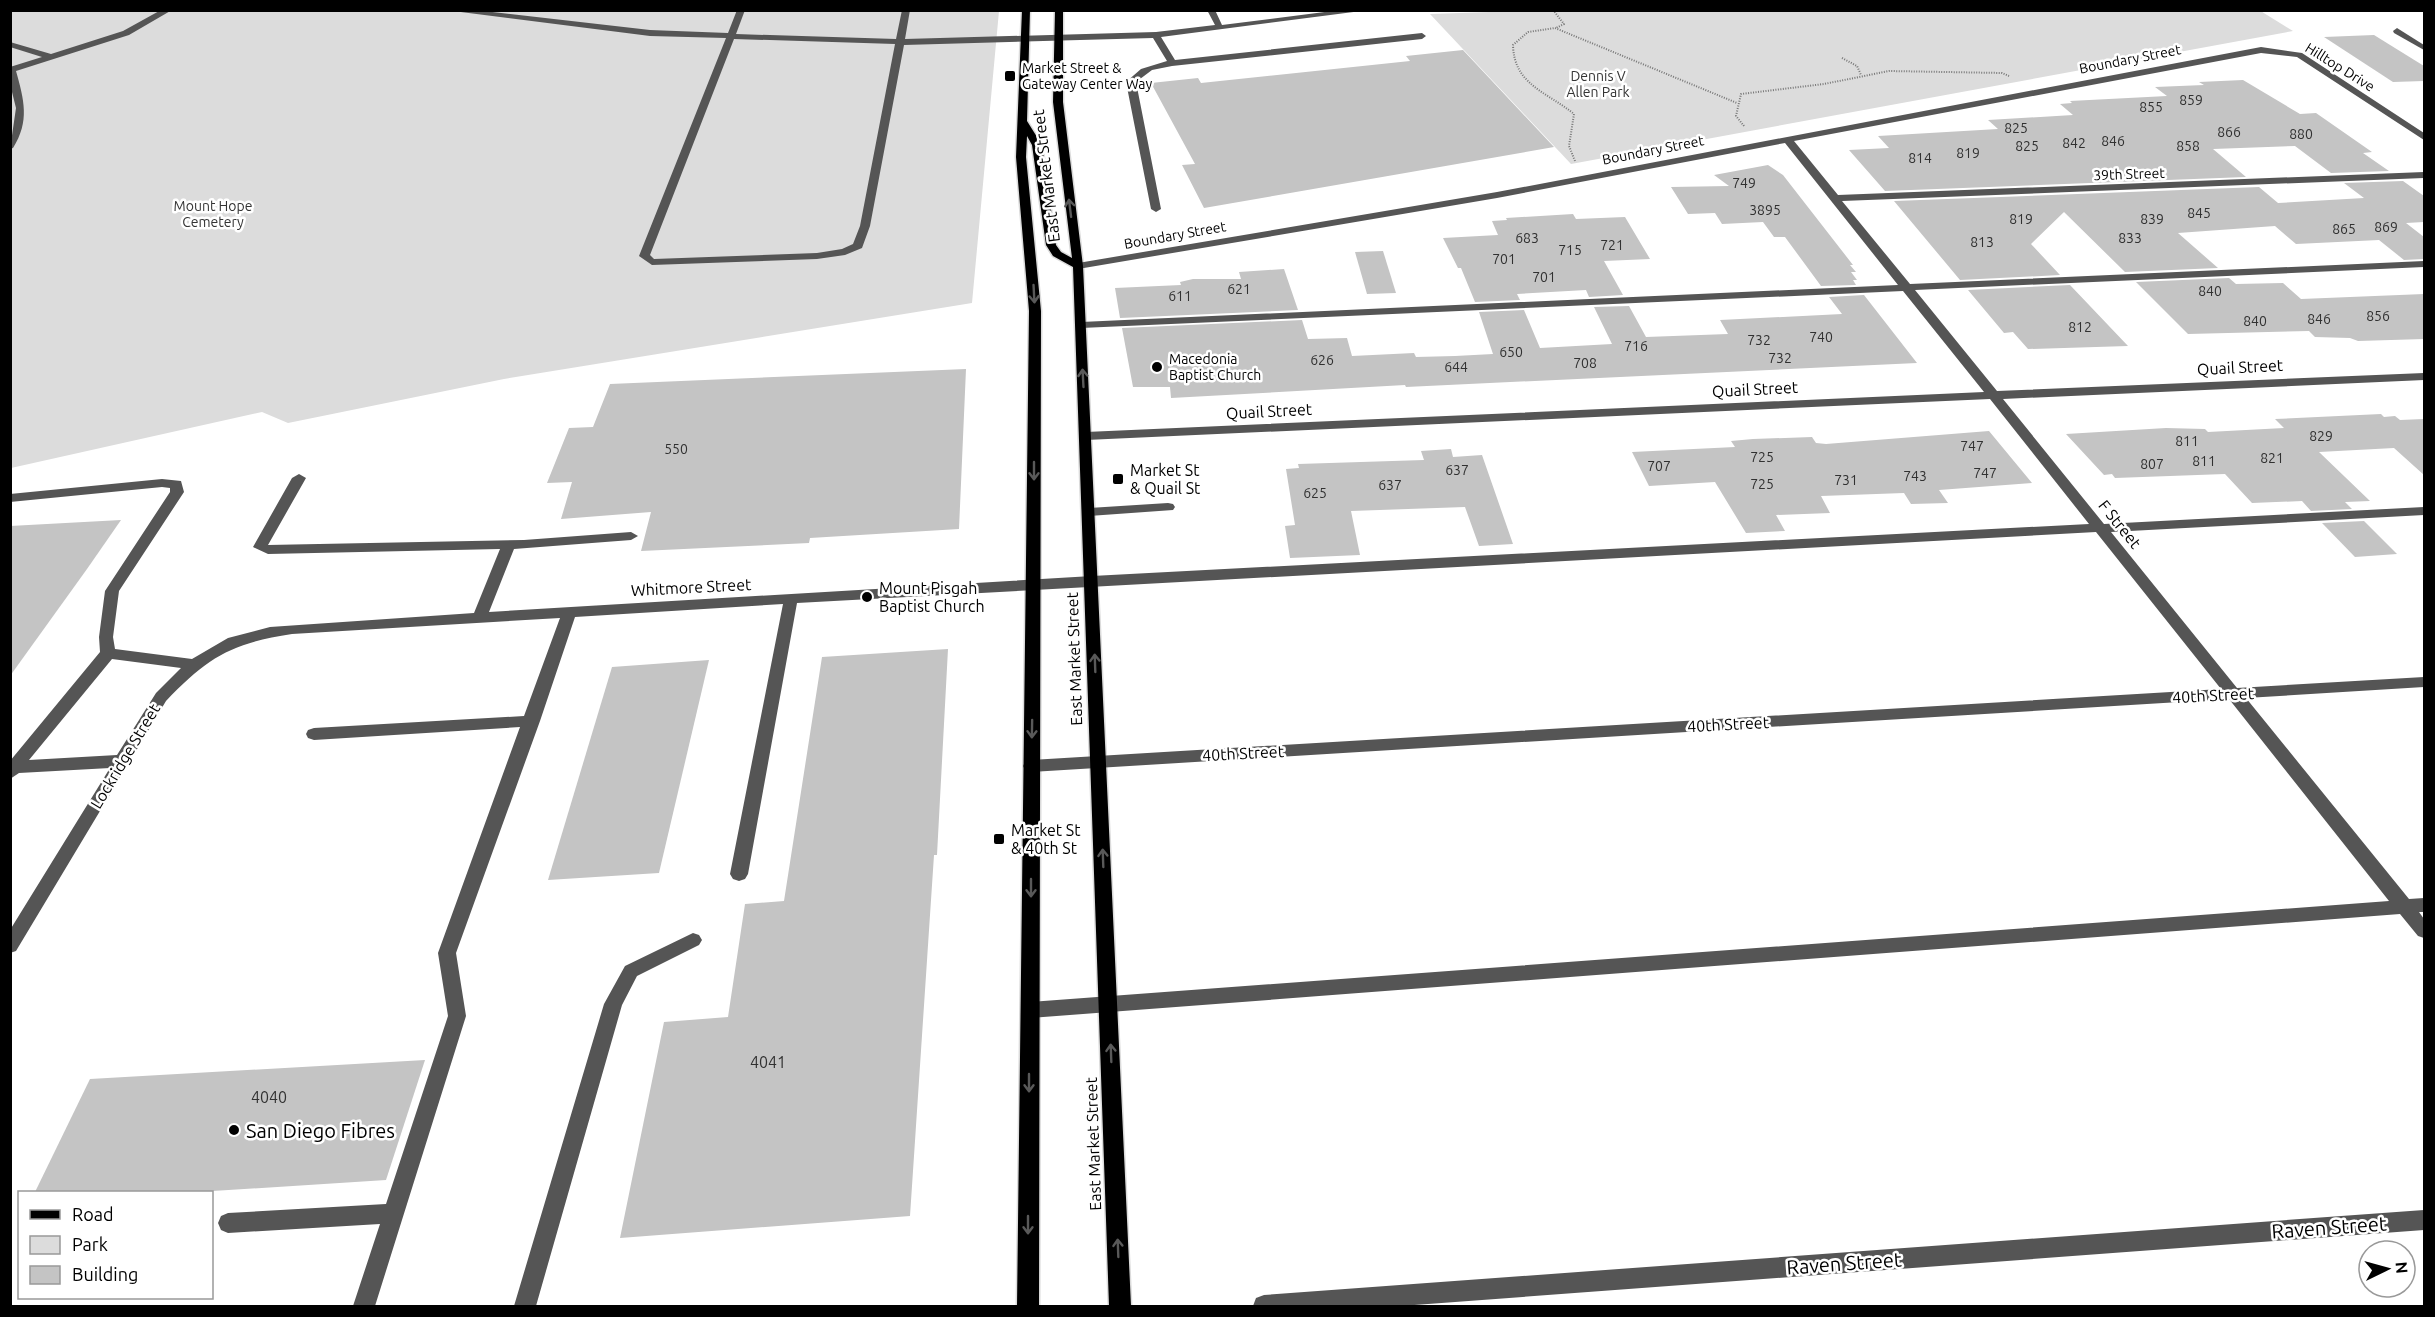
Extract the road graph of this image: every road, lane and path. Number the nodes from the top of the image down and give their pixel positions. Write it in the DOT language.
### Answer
graph roads {
  1 [pos="168,10"];
  2 [pos="449,10"];
  3 [pos="741,10"];
  4 [pos="906,10"];
  5 [pos="1026,10"];
  6 [pos="1059,10"];
  7 [pos="1211,10"];
  8 [pos="1365,10"];
  9 [pos="1552,10"];
  10 [pos="1220,28"];
  11 [pos="1555,28"];
  12 [pos="2397,31"];
  13 [pos="1156,35"];
  14 [pos="1422,36"];
  15 [pos="731,38"];
  16 [pos="1059,38"];
  17 [pos="1025,40"];
  18 [pos="901,42"];
  19 [pos="10,44"];
  20 [pos="2424,48"];
  21 [pos="2232,54"];
  22 [pos="51,57"];
  23 [pos="1842,58"];
  24 [pos="1172,63"];
  25 [pos="11,70"];
  26 [pos="1861,75"];
  27 [pos="2044,92"];
  28 [pos="1737,103"];
  29 [pos="1021,120"];
  30 [pos="2424,137"];
  31 [pos="1788,140"];
  32 [pos="1765,145"];
  33 [pos="10,146"];
  34 [pos="2424,175"];
  35 [pos="1589,178"];
  36 [pos="1835,198"];
  37 [pos="1156,209"];
  38 [pos="2424,264"];
  39 [pos="1078,266"];
  40 [pos="1906,286"];
  41 [pos="1081,325"];
  42 [pos="2424,376"];
  43 [pos="1993,395"];
  44 [pos="1086,436"];
  45 [pos="299,478"];
  46 [pos="10,498"];
  47 [pos="1168,507"];
  48 [pos="2424,511"];
  49 [pos="1089,512"];
  50 [pos="2101,528"];
  51 [pos="631,536"];
  52 [pos="509,544"];
  53 [pos="1092,581"];
  54 [pos="1033,585"];
  55 [pos="791,599"];
  56 [pos="569,612"];
  57 [pos="480,617"];
  58 [pos="292,629"];
  59 [pos="108,653"];
  60 [pos="192,664"];
  61 [pos="2424,682"];
  62 [pos="2233,694"];
  63 [pos="532,721"];
  64 [pos="314,734"];
  65 [pos="122,761"];
  66 [pos="1099,762"];
  67 [pos="1031,766"];
  68 [pos="13,770"];
  69 [pos="739,874"];
  70 [pos="2424,905"];
  71 [pos="2405,906"];
  72 [pos="2424,931"];
  73 [pos="693,940"];
  74 [pos="10,946"];
  75 [pos="1109,1004"];
  76 [pos="1030,1010"];
  77 [pos="394,1213"];
  78 [pos="2424,1220"];
  79 [pos="228,1223"];
  80 [pos="364,1306"];
  81 [pos="525,1306"];
  82 [pos="1028,1306"];
  83 [pos="1120,1306"];
  84 [pos="1263,1306"];
  1 -- 22 [label="street"];
  2 -- 15 [label="street"];
  3 -- 15 [label="street"];
  4 -- 18 [label="street"];
  5 -- 17 [label="main road, East Market Street"];
  6 -- 16 [label="main road, East Market Street"];
  7 -- 10 [label="street"];
  8 -- 10 [label="street"];
  9 -- 11 [label="path"];
  10 -- 13 [label="street"];
  11 -- 28 [label="path"];
  11 -- 35 [label="path"];
  12 -- 20 [label="street"];
  13 -- 16 [label="street"];
  13 -- 24 [label="street"];
  14 -- 24 [label="street"];
  15 -- 18 [label="street"];
  15 -- 18 [label="street"];
  16 -- 17 [label="street"];
  39 -- 16 [label="main road, East Market Street, one-way"];
  17 -- 18 [label="street"];
  17 -- 29 [label="main road, East Market Street"];
  19 -- 22 [label="street"];
  21 -- 27 [label="street, Boundary Street"];
  21 -- 30 [label="street, Hilltop Drive"];
  22 -- 25 [label="street"];
  23 -- 26 [label="path"];
  24 -- 37 [label="street"];
  25 -- 33 [label="street"];
  26 -- 27 [label="path"];
  26 -- 28 [label="path"];
  27 -- 31 [label="street, Boundary Street"];
  28 -- 32 [label="path"];
  29 -- 39 [label="main road"];
  29 -- 54 [label="main road, East Market Street, one-way"];
  31 -- 32 [label="street, Boundary Street"];
  31 -- 36 [label="street, F Street"];
  32 -- 35 [label="street, Boundary Street"];
  34 -- 36 [label="street, 39th Street"];
  35 -- 39 [label="street, Boundary Street"];
  36 -- 40 [label="street, F Street"];
  38 -- 40 [label="street"];
  39 -- 41 [label="main road, East Market Street"];
  40 -- 41 [label="street"];
  40 -- 43 [label="street, F Street"];
  44 -- 41 [label="main road, East Market Street, one-way"];
  42 -- 43 [label="street, Quail Street"];
  43 -- 44 [label="street, Quail Street"];
  43 -- 50 [label="street, F Street"];
  44 -- 49 [label="main road, East Market Street"];
  45 -- 52 [label="street"];
  46 -- 59 [label="street"];
  47 -- 49 [label="street"];
  48 -- 50 [label="street, Whitmore Street"];
  49 -- 53 [label="main road, East Market Street"];
  50 -- 53 [label="street, Whitmore Street"];
  50 -- 62 [label="street, F Street"];
  51 -- 52 [label="street"];
  52 -- 57 [label="street"];
  53 -- 54 [label="street, Whitmore Street"];
  66 -- 53 [label="main road, East Market Street, one-way"];
  54 -- 55 [label="street, Whitmore Street"];
  54 -- 67 [label="main road, East Market Street, one-way"];
  55 -- 56 [label="street, Whitmore Street"];
  55 -- 69 [label="street"];
  56 -- 57 [label="street, Whitmore Street"];
  56 -- 63 [label="street"];
  57 -- 58 [label="street, Whitmore Street"];
  58 -- 60 [label="street, Lockridge Street"];
  59 -- 60 [label="street"];
  59 -- 68 [label="street"];
  60 -- 65 [label="street, Lockridge Street"];
  61 -- 62 [label="street, 40th Street"];
  62 -- 66 [label="street, 40th Street"];
  62 -- 71 [label="street, F Street"];
  63 -- 64 [label="street"];
  63 -- 77 [label="street"];
  65 -- 68 [label="street"];
  65 -- 74 [label="street, Lockridge Street"];
  66 -- 67 [label="street, 40th Street"];
  75 -- 66 [label="main road, East Market Street, one-way"];
  67 -- 76 [label="main road, East Market Street, one-way"];
  70 -- 71 [label="street"];
  71 -- 72 [label="street, F Street"];
  71 -- 75 [label="street"];
  73 -- 81 [label="street"];
  75 -- 76 [label="street"];
  83 -- 75 [label="main road, East Market Street, one-way"];
  76 -- 82 [label="main road, East Market Street, one-way"];
  77 -- 79 [label="street"];
  77 -- 80 [label="street"];
  78 -- 84 [label="street, Raven Street"];
}
